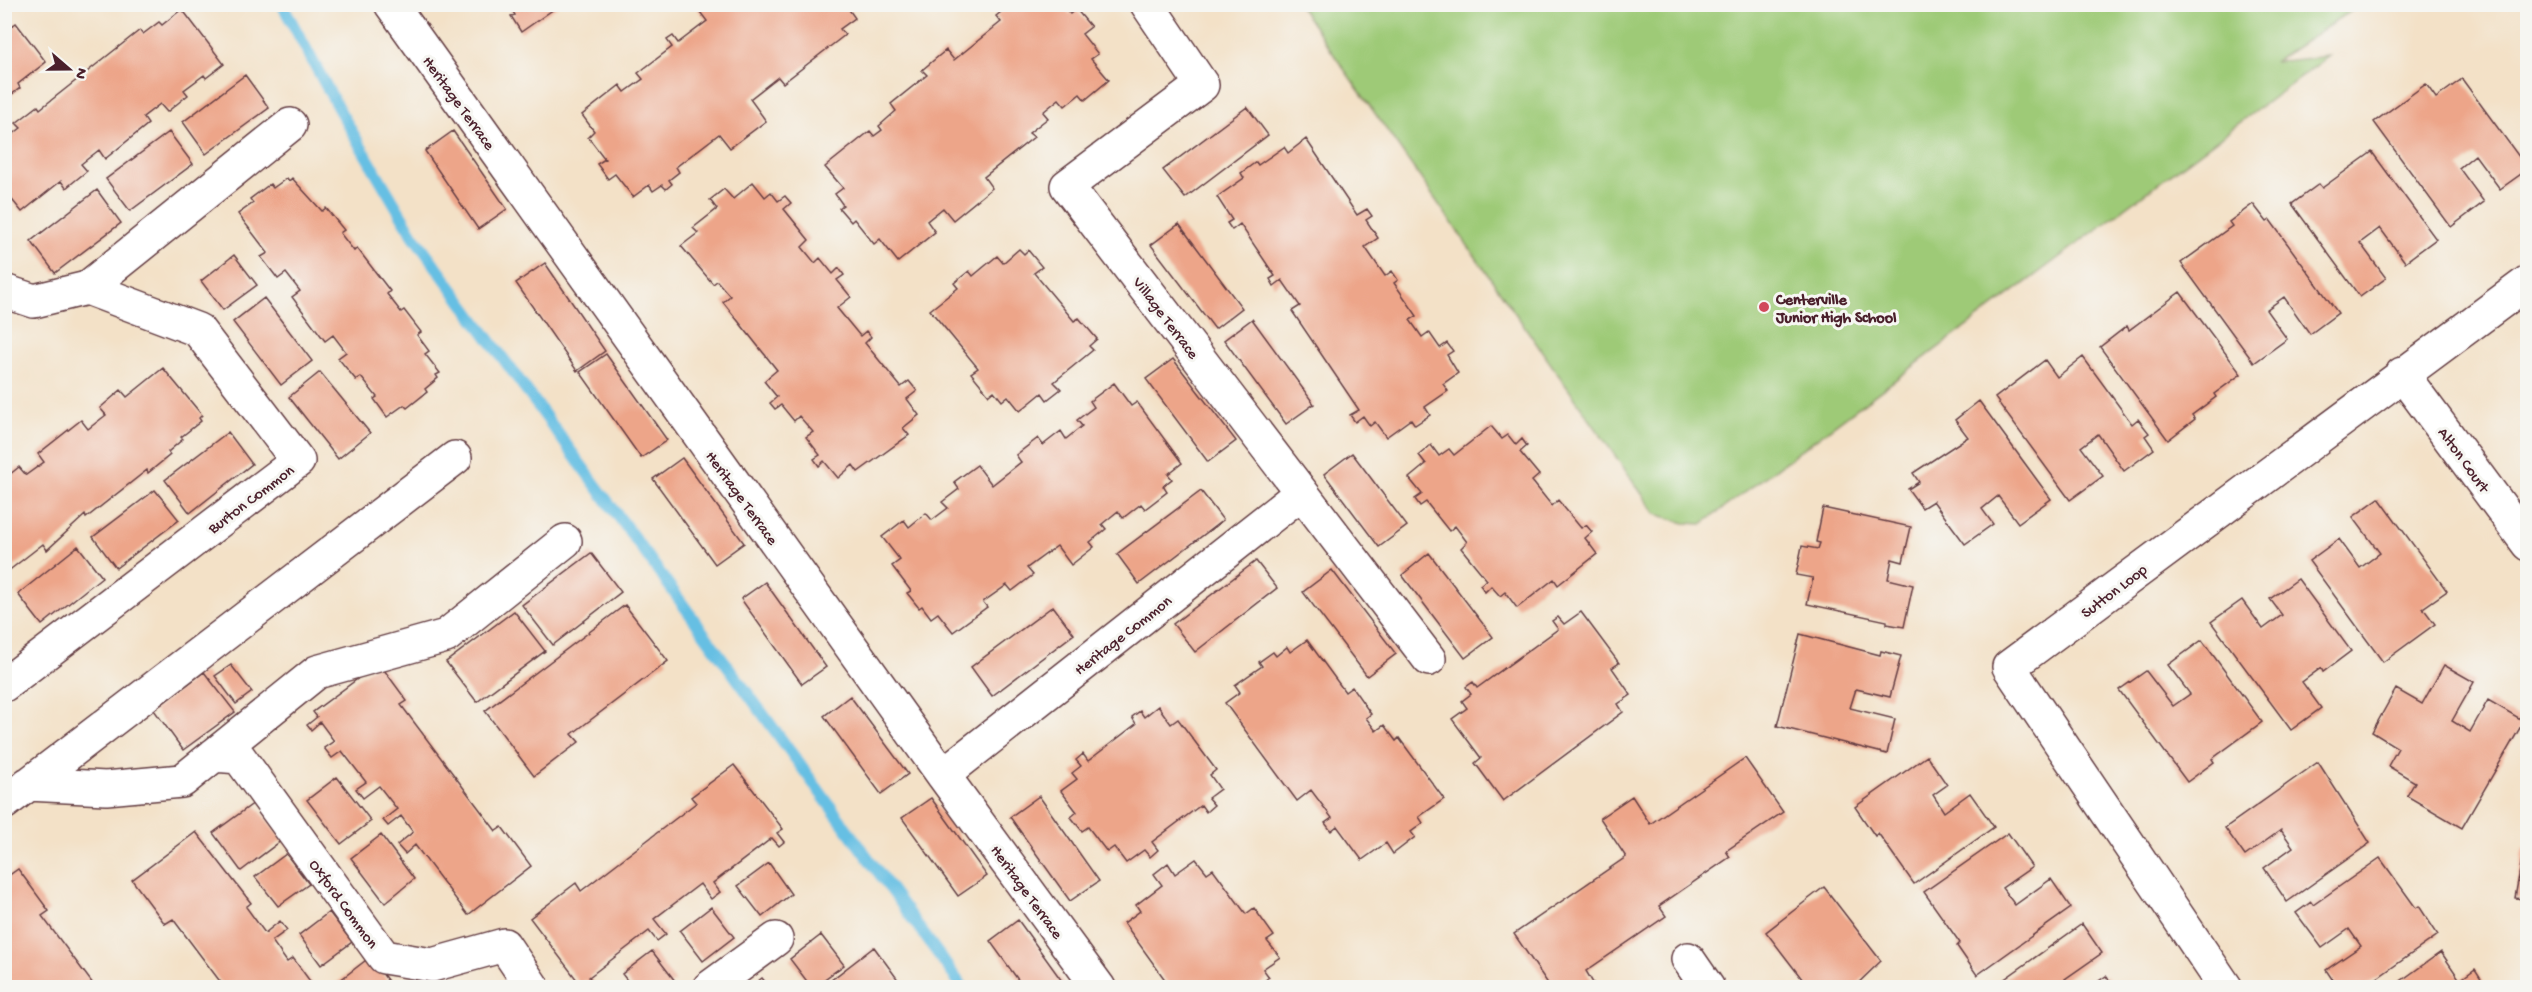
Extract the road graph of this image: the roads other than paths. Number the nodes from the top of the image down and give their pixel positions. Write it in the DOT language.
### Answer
graph roads {
  1 [pos="391,4"];
  2 [pos="1147,4"];
  3 [pos="290,125"];
  4 [pos="2528,282"];
  5 [pos="87,288"];
  6 [pos="4,291"];
  7 [pos="2402,374"];
  8 [pos="455,458"];
  9 [pos="1301,493"];
  10 [pos="565,541"];
  11 [pos="2528,544"];
  12 [pos="1429,659"];
  13 [pos="4,685"];
  14 [pos="214,755"];
  15 [pos="943,775"];
  16 [pos="16,794"];
  17 [pos="776,939"];
  18 [pos="1688,959"];
  19 [pos="533,987"];
  20 [pos="709,987"];
  21 [pos="1099,987"];
  22 [pos="1708,987"];
  23 [pos="2226,987"];
  1 -- 15 [label="street, Heritage Terrace"];
  2 -- 9 [label="street, Village Terrace"];
  3 -- 5 [label="street"];
  4 -- 7 [label="street, Sutton Loop"];
  5 -- 6 [label="street"];
  5 -- 13 [label="street, Burton Common"];
  7 -- 11 [label="street, Alton Court"];
  7 -- 23 [label="street, Sutton Loop"];
  8 -- 16 [label="street"];
  9 -- 12 [label="street, Village Terrace"];
  9 -- 15 [label="street, Heritage Common"];
  10 -- 14 [label="street"];
  14 -- 16 [label="street"];
  14 -- 19 [label="street, Oxford Common"];
  15 -- 21 [label="street, Heritage Terrace"];
  17 -- 20 [label="street"];
  18 -- 22 [label="street"];
}
